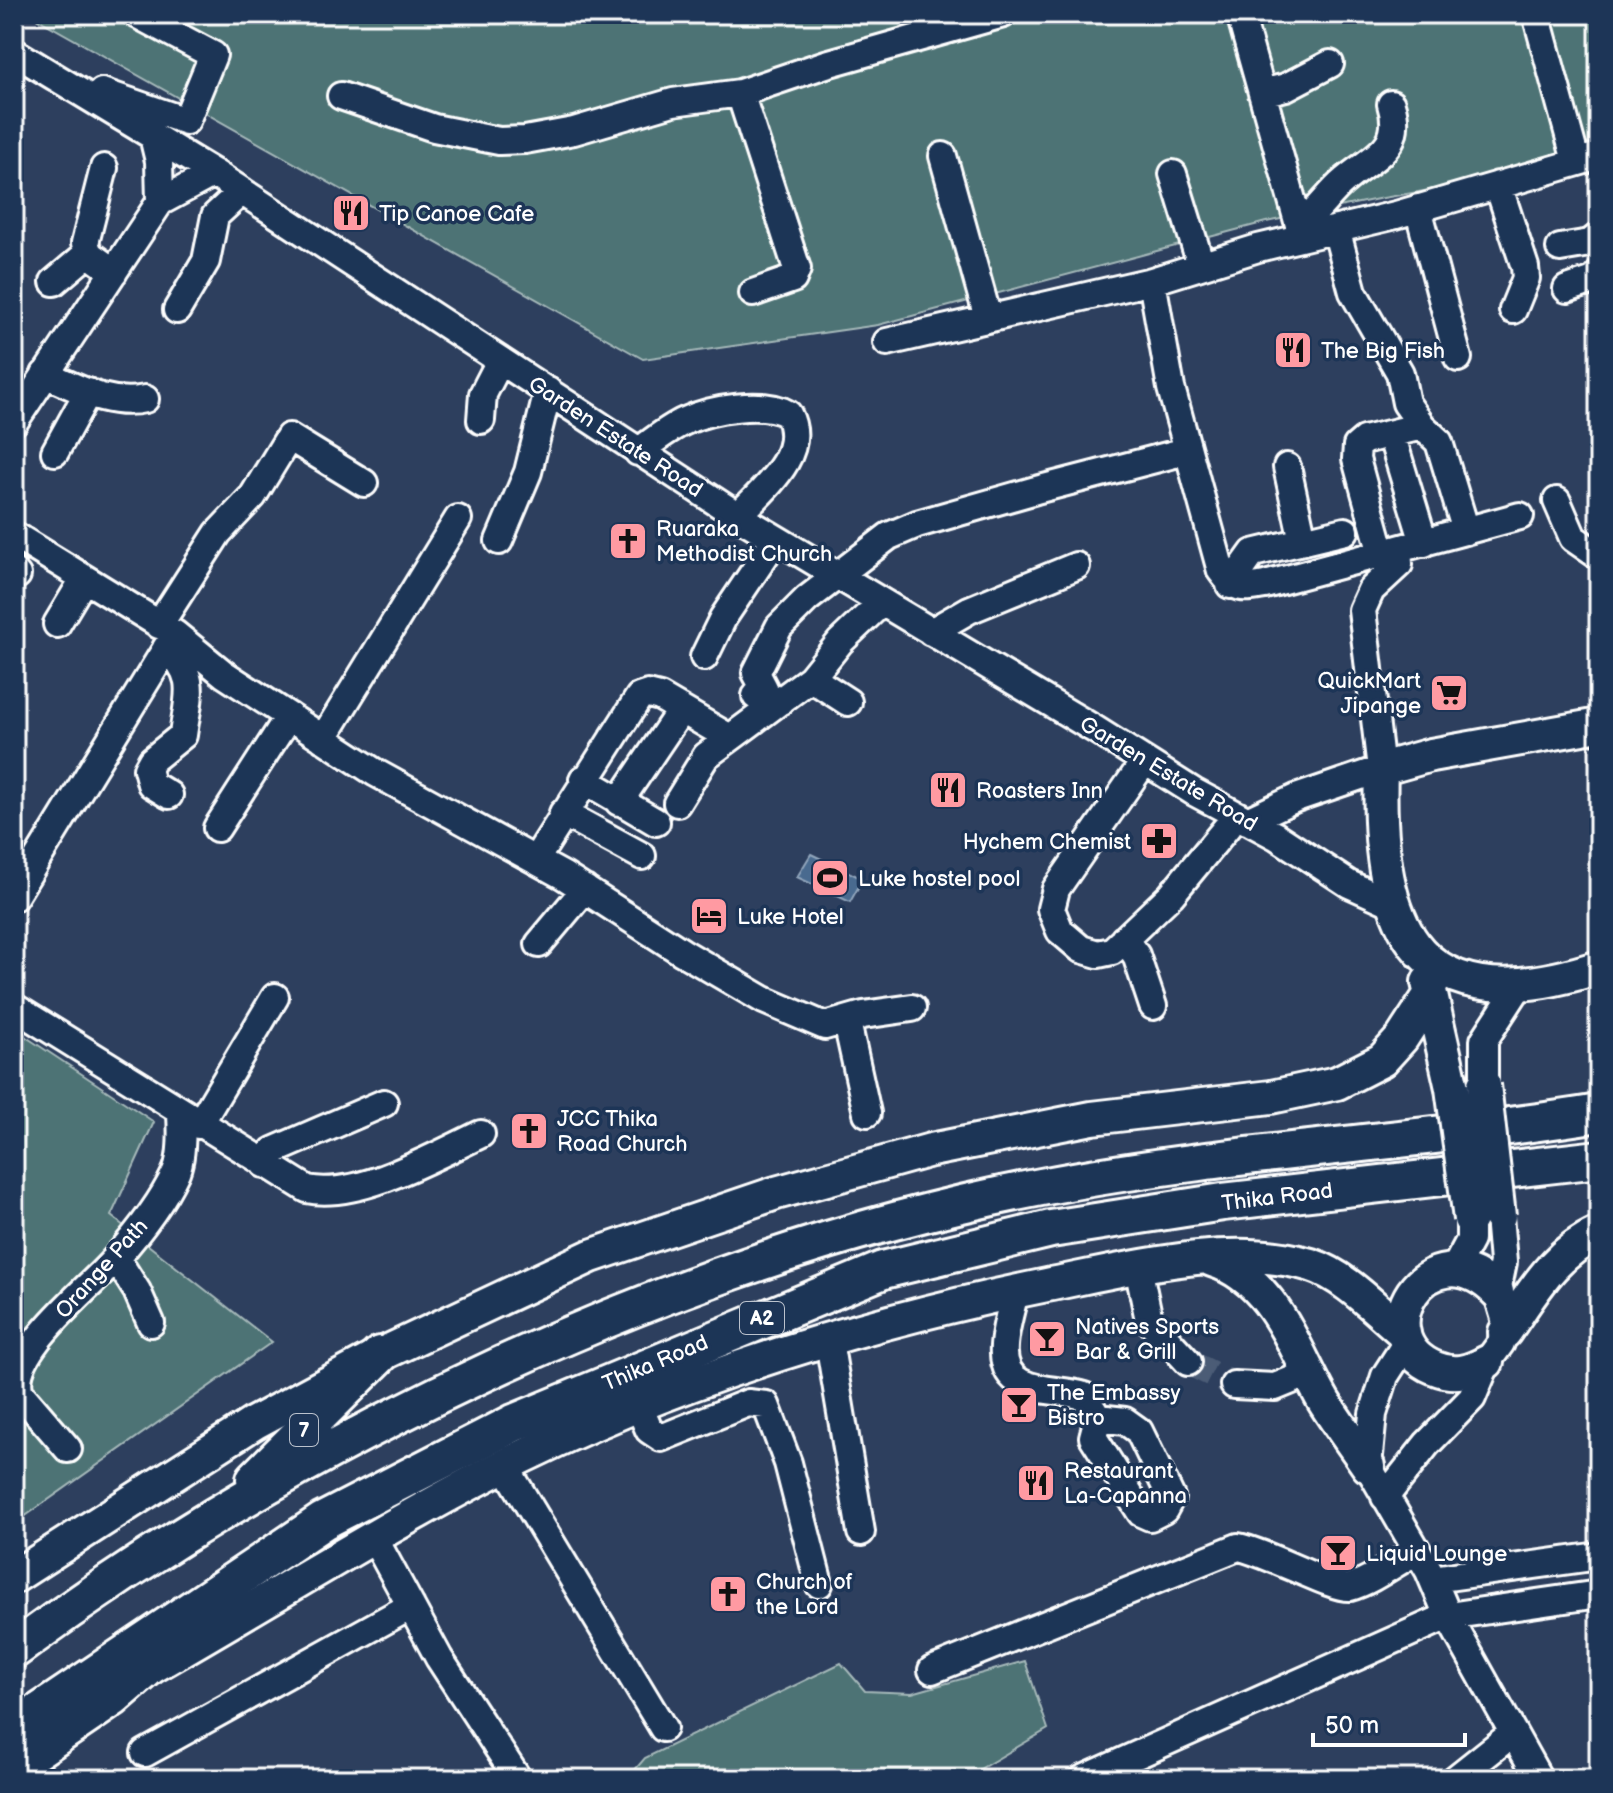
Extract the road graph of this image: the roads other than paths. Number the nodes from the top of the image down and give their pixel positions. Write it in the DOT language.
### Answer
graph roads {
  1 [pos="136,14"];
  2 [pos="1003,14"];
  3 [pos="1240,14"];
  4 [pos="1536,14"];
  5 [pos="966,19"];
  6 [pos="14,52"];
  7 [pos="1330,64"];
  8 [pos="53,76"];
  9 [pos="740,93"];
  10 [pos="1262,93"];
  11 [pos="341,96"];
  12 [pos="1391,104"];
  13 [pos="153,136"];
  14 [pos="943,156"];
  15 [pos="1588,158"];
  16 [pos="104,168"];
  17 [pos="214,173"];
  18 [pos="1173,174"];
  19 [pos="1498,185"];
  20 [pos="242,191"];
  21 [pos="160,202"];
  22 [pos="1418,208"];
  23 [pos="1336,229"];
  24 [pos="1299,231"];
  25 [pos="1599,239"];
  26 [pos="1560,248"];
  27 [pos="88,253"];
  28 [pos="1201,265"];
  29 [pos="114,272"];
  30 [pos="1599,274"];
  31 [pos="1152,281"];
  32 [pos="54,282"];
  33 [pos="1567,289"];
  34 [pos="753,293"];
  35 [pos="177,310"];
  36 [pos="1513,310"];
  37 [pos="988,318"];
  38 [pos="887,342"];
  39 [pos="1458,358"];
  40 [pos="500,361"];
  41 [pos="45,374"];
  42 [pos="548,391"];
  43 [pos="88,392"];
  44 [pos="145,399"];
  45 [pos="481,420"];
  46 [pos="14,422"];
  47 [pos="1422,426"];
  48 [pos="1391,434"];
  49 [pos="1186,451"];
  50 [pos="55,452"];
  51 [pos="638,452"];
  52 [pos="1287,467"];
  53 [pos="364,483"];
  54 [pos="1557,501"];
  55 [pos="738,516"];
  56 [pos="1520,516"];
  57 [pos="458,519"];
  58 [pos="1345,531"];
  59 [pos="1466,531"];
  60 [pos="14,535"];
  61 [pos="776,539"];
  62 [pos="499,541"];
  63 [pos="1303,541"];
  64 [pos="1424,543"];
  65 [pos="1390,552"];
  66 [pos="1599,556"];
  67 [pos="1076,566"];
  68 [pos="836,575"];
  69 [pos="84,579"];
  70 [pos="1230,585"];
  71 [pos="881,603"];
  72 [pos="57,624"];
  73 [pos="931,632"];
  74 [pos="167,636"];
  75 [pos="704,657"];
  76 [pos="811,678"];
  77 [pos="781,701"];
  78 [pos="848,702"];
  79 [pos="681,710"];
  80 [pos="289,716"];
  81 [pos="1599,725"];
  82 [pos="730,738"];
  83 [pos="323,739"];
  84 [pos="1144,762"];
  85 [pos="1381,769"];
  86 [pos="583,779"];
  87 [pos="169,795"];
  88 [pos="619,802"];
  89 [pos="677,803"];
  90 [pos="563,813"];
  91 [pos="1242,818"];
  92 [pos="656,822"];
  93 [pos="217,828"];
  94 [pos="642,856"];
  95 [pos="536,859"];
  96 [pos="585,889"];
  97 [pos="14,897"];
  98 [pos="1391,903"];
  99 [pos="1124,939"];
  100 [pos="539,944"];
  101 [pos="1425,961"];
  102 [pos="1599,967"];
  103 [pos="1521,983"];
  104 [pos="1430,995"];
  105 [pos="275,997"];
  106 [pos="1153,1006"];
  107 [pos="14,1007"];
  108 [pos="912,1008"];
  109 [pos="847,1022"];
  110 [pos="1484,1085"];
  111 [pos="384,1103"];
  112 [pos="867,1113"];
  113 [pos="1599,1113"];
  114 [pos="190,1119"];
  115 [pos="481,1134"];
  116 [pos="1599,1159"];
  117 [pos="264,1164"];
  118 [pos="1485,1218"];
  119 [pos="1599,1233"];
  120 [pos="116,1258"];
  121 [pos="1206,1259"];
  122 [pos="1138,1267"];
  123 [pos="1454,1270"];
  124 [pos="1015,1291"];
  125 [pos="1497,1292"];
  126 [pos="151,1323"];
  127 [pos="1505,1332"];
  128 [pos="1405,1338"];
  129 [pos="829,1341"];
  130 [pos="380,1355"];
  131 [pos="1188,1362"];
  132 [pos="1487,1362"];
  133 [pos="1309,1373"];
  134 [pos="1234,1385"];
  135 [pos="639,1406"];
  136 [pos="1098,1418"];
  137 [pos="68,1449"];
  138 [pos="505,1466"];
  139 [pos="1368,1466"];
  140 [pos="1385,1497"];
  141 [pos="229,1506"];
  142 [pos="861,1532"];
  143 [pos="374,1538"];
  144 [pos="1417,1551"];
  145 [pos="1599,1556"];
  146 [pos="1532,1566"];
  147 [pos="14,1577"];
  148 [pos="1433,1579"];
  149 [pos="819,1584"];
  150 [pos="1599,1594"];
  151 [pos="1538,1603"];
  152 [pos="411,1606"];
  153 [pos="1448,1616"];
  154 [pos="14,1650"];
  155 [pos="152,1667"];
  156 [pos="932,1670"];
  157 [pos="28,1720"];
  158 [pos="663,1728"];
  159 [pos="1513,1733"];
  160 [pos="145,1753"];
  161 [pos="14,1768"];
  162 [pos="518,1779"];
  163 [pos="1083,1779"];
  164 [pos="1455,1779"];
  165 [pos="1539,1779"];
  1 -- 8 [label="street"];
  2 -- 5 [label="street"];
  3 -- 10 [label="street"];
  4 -- 15 [label="street"];
  5 -- 9 [label="street"];
  6 -- 8 [label="street, Garden Estate Road"];
  7 -- 10 [label="street"];
  8 -- 13 [label="street, Garden Estate Road"];
  9 -- 11 [label="street"];
  9 -- 34 [label="street"];
  10 -- 24 [label="street"];
  12 -- 24 [label="street"];
  13 -- 17 [label="street, Garden Estate Road"];
  13 -- 21 [label="street"];
  14 -- 37 [label="street"];
  15 -- 19 [label="street"];
  16 -- 27 [label="street"];
  17 -- 20 [label="street, Garden Estate Road"];
  17 -- 21 [label="street"];
  18 -- 28 [label="street"];
  19 -- 22 [label="street"];
  19 -- 36 [label="street"];
  20 -- 35 [label="street"];
  20 -- 40 [label="street, Garden Estate Road"];
  21 -- 29 [label="street"];
  22 -- 23 [label="street"];
  22 -- 39 [label="street"];
  23 -- 24 [label="street"];
  23 -- 47 [label="street"];
  24 -- 28 [label="street"];
  25 -- 26 [label="street"];
  27 -- 29 [label="street"];
  27 -- 32 [label="street"];
  28 -- 31 [label="street"];
  29 -- 41 [label="street"];
  30 -- 33 [label="street"];
  31 -- 37 [label="street"];
  31 -- 49 [label="street"];
  37 -- 38 [label="street"];
  40 -- 42 [label="street, Garden Estate Road"];
  40 -- 45 [label="street"];
  41 -- 43 [label="street"];
  41 -- 46 [label="street"];
  42 -- 51 [label="street, Garden Estate Road"];
  42 -- 62 [label="street"];
  43 -- 44 [label="street"];
  43 -- 50 [label="street"];
  47 -- 48 [label="street"];
  47 -- 59 [label="street"];
  48 -- 64 [label="street"];
  48 -- 65 [label="street"];
  49 -- 68 [label="street"];
  49 -- 70 [label="street"];
  51 -- 55 [label="street, Garden Estate Road"];
  51 -- 55 [label="street"];
  52 -- 63 [label="street"];
  53 -- 74 [label="street"];
  54 -- 66 [label="street"];
  55 -- 61 [label="street, Garden Estate Road"];
  56 -- 59 [label="street"];
  57 -- 83 [label="street"];
  58 -- 63 [label="street"];
  59 -- 64 [label="street"];
  60 -- 69 [label="street"];
  61 -- 68 [label="street, Garden Estate Road"];
  61 -- 75 [label="street"];
  63 -- 70 [label="street"];
  64 -- 65 [label="street"];
  65 -- 70 [label="street"];
  65 -- 85 [label="street"];
  67 -- 73 [label="street"];
  68 -- 71 [label="street, Garden Estate Road"];
  68 -- 77 [label="street"];
  69 -- 72 [label="street"];
  69 -- 74 [label="street"];
  71 -- 73 [label="street, Garden Estate Road"];
  71 -- 76 [label="street"];
  73 -- 84 [label="street, Garden Estate Road"];
  74 -- 80 [label="street"];
  74 -- 87 [label="street"];
  74 -- 97 [label="street"];
  76 -- 77 [label="street"];
  76 -- 78 [label="street"];
  77 -- 82 [label="street"];
  79 -- 82 [label="street"];
  79 -- 86 [label="street"];
  79 -- 88 [label="street"];
  80 -- 83 [label="street"];
  80 -- 93 [label="street"];
  81 -- 85 [label="main road"];
  82 -- 89 [label="street"];
  83 -- 95 [label="street"];
  84 -- 91 [label="street, Garden Estate Road"];
  84 -- 99 [label="street"];
  85 -- 91 [label="street"];
  85 -- 98 [label="main road"];
  86 -- 88 [label="street"];
  86 -- 90 [label="street"];
  88 -- 92 [label="street"];
  90 -- 94 [label="street"];
  90 -- 95 [label="street"];
  91 -- 98 [label="street, Garden Estate Road"];
  91 -- 99 [label="street"];
  95 -- 96 [label="street"];
  96 -- 100 [label="street"];
  96 -- 109 [label="street"];
  98 -- 101 [label="main road"];
  99 -- 106 [label="street"];
  101 -- 103 [label="main road"];
  101 -- 104 [label="main road"];
  102 -- 103 [label="main road"];
  103 -- 110 [label="street"];
  104 -- 118 [label="main road, bridge"];
  104 -- 130 [label="main road"];
  105 -- 114 [label="street"];
  107 -- 114 [label="street"];
  108 -- 109 [label="street"];
  109 -- 112 [label="street"];
  110 -- 118 [label="main road, bridge"];
  111 -- 117 [label="street"];
  113 -- 141 [label="highway, Thika Road / A2"];
  114 -- 117 [label="street"];
  114 -- 120 [label="street, Orange Path"];
  115 -- 117 [label="street"];
  116 -- 157 [label="highway, Thika Road / A2"];
  118 -- 123 [label="street"];
  118 -- 125 [label="street"];
  119 -- 127 [label="main road"];
  120 -- 126 [label="street"];
  120 -- 137 [label="street, Orange Path"];
  121 -- 122 [label="main road, Thika Road"];
  121 -- 128 [label="main road, Thika Road"];
  121 -- 133 [label="main road"];
  122 -- 124 [label="main road, Thika Road"];
  122 -- 131 [label="street"];
  123 -- 125 [label="main road"];
  123 -- 128 [label="main road"];
  124 -- 129 [label="main road, Thika Road"];
  124 -- 136 [label="street"];
  125 -- 127 [label="street"];
  127 -- 132 [label="street"];
  128 -- 132 [label="main road, Thika Road"];
  128 -- 139 [label="street"];
  129 -- 135 [label="main road, Thika Road"];
  129 -- 142 [label="street"];
  130 -- 141 [label="highway, 7"];
  130 -- 147 [label="main road"];
  132 -- 140 [label="street"];
  133 -- 134 [label="street"];
  133 -- 139 [label="main road"];
  135 -- 138 [label="main road, Thika Road"];
  135 -- 149 [label="street"];
  138 -- 143 [label="main road, Thika Road"];
  138 -- 158 [label="street"];
  139 -- 140 [label="street"];
  140 -- 144 [label="street"];
  141 -- 154 [label="highway, Thika Road / A2"];
  143 -- 152 [label="street"];
  143 -- 155 [label="main road, Thika Road"];
  144 -- 148 [label="street"];
  144 -- 156 [label="street"];
  145 -- 146 [label="street"];
  146 -- 148 [label="street"];
  146 -- 151 [label="street"];
  148 -- 153 [label="street"];
  150 -- 151 [label="street"];
  151 -- 153 [label="street"];
  152 -- 160 [label="street"];
  152 -- 162 [label="street"];
  153 -- 159 [label="street"];
  153 -- 163 [label="street"];
  155 -- 157 [label="highway"];
  155 -- 161 [label="main road, Thika Road"];
  159 -- 164 [label="street"];
  159 -- 165 [label="street"];
}
